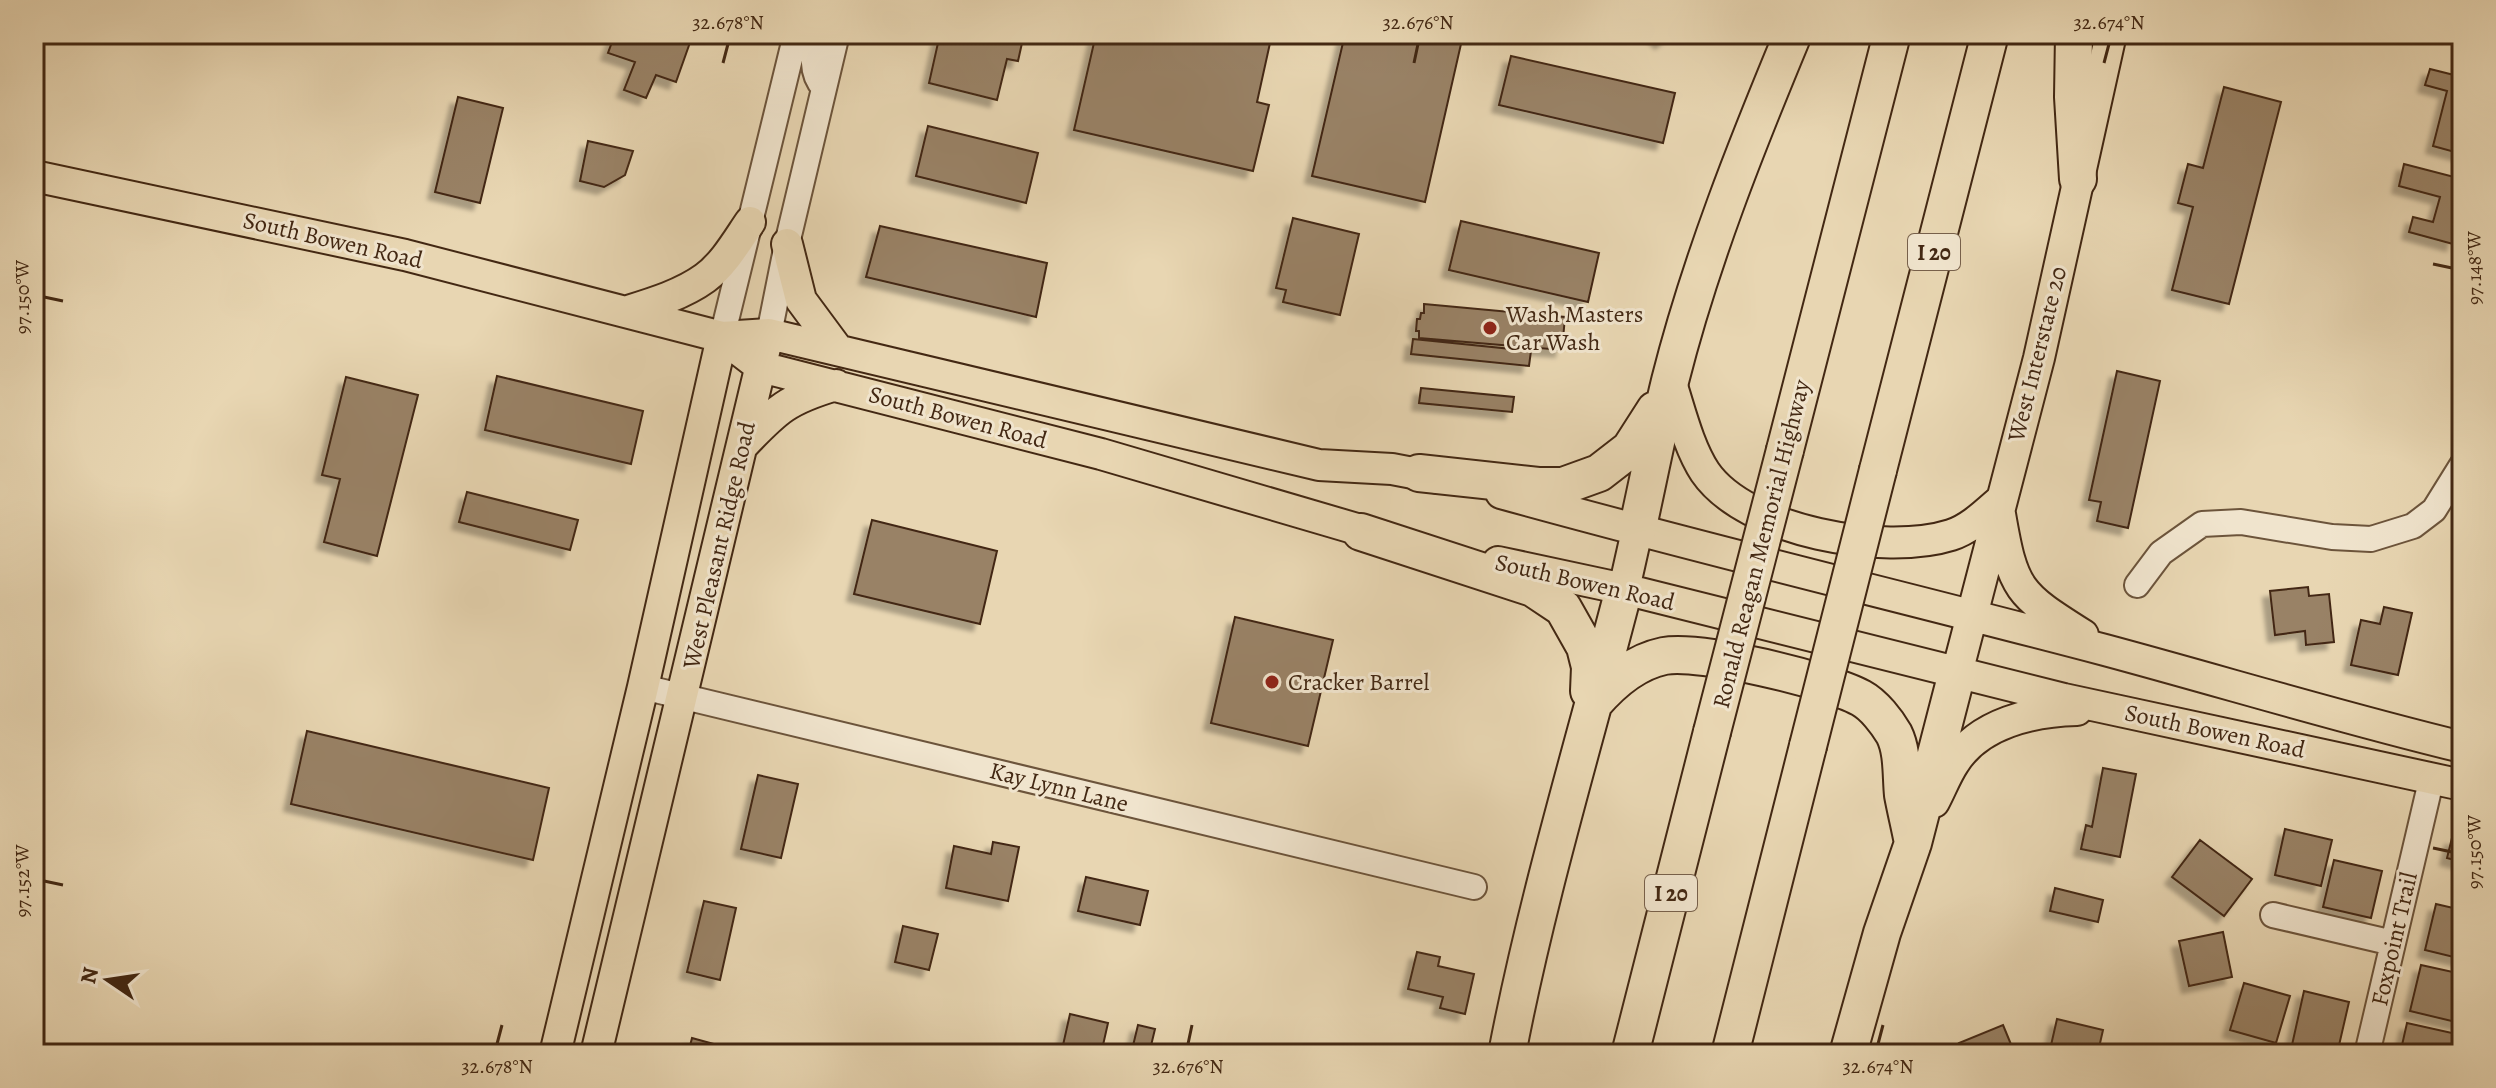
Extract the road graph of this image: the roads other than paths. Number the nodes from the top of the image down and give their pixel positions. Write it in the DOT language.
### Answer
graph roads {
  1 [pos="796,34"];
  2 [pos="818,34"];
  3 [pos="837,34"];
  4 [pos="1793,34"];
  5 [pos="1892,34"];
  6 [pos="1990,34"];
  7 [pos="2074,34"];
  8 [pos="2111,34"];
  9 [pos="824,88"];
  10 [pos="34,176"];
  11 [pos="2078,179"];
  12 [pos="750,222"];
  13 [pos="787,244"];
  14 [pos="628,311"];
  15 [pos="769,334"];
  16 [pos="722,337"];
  17 [pos="838,350"];
  18 [pos="761,367"];
  19 [pos="1670,380"];
  20 [pos="836,385"];
  21 [pos="1125,419"];
  22 [pos="742,447"];
  23 [pos="1122,460"];
  24 [pos="2462,465"];
  25 [pos="1419,473"];
  26 [pos="2000,504"];
  27 [pos="1637,531"];
  28 [pos="1361,532"];
  29 [pos="2137,585"];
  30 [pos="1624,589"];
  31 [pos="1971,616"];
  32 [pos="2108,651"];
  33 [pos="1957,673"];
  34 [pos="643,687"];
  35 [pos="683,696"];
  36 [pos="1594,703"];
  37 [pos="2108,709"];
  38 [pos="2462,747"];
  39 [pos="1579,752"];
  40 [pos="2432,777"];
  41 [pos="2462,785"];
  42 [pos="1913,843"];
  43 [pos="1474,887"];
  44 [pos="2273,915"];
  45 [pos="2393,943"];
  46 [pos="555,1054"];
  47 [pos="596,1054"];
  48 [pos="1507,1054"];
  49 [pos="1630,1054"];
  50 [pos="1730,1054"];
  51 [pos="1848,1054"];
  52 [pos="2367,1054"];
  1 -- 12 [label="street, West Pleasant Ridge Road"];
  2 -- 9 [label="street"];
  3 -- 9 [label="street, West Pleasant Ridge Road"];
  4 -- 19 [label="highway"];
  5 -- 49 [label="highway, Ronald Reagan Memorial Highway / I 20, bridge"];
  6 -- 50 [label="highway, I 20, bridge"];
  7 -- 11 [label="highway"];
  8 -- 11 [label="main road, West Interstate 20"];
  9 -- 13 [label="street, West Pleasant Ridge Road"];
  10 -- 14 [label="main road, South Bowen Road"];
  11 -- 26 [label="main road, West Interstate 20"];
  12 -- 14 [label="main road"];
  12 -- 16 [label="street, West Pleasant Ridge Road"];
  13 -- 15 [label="street, West Pleasant Ridge Road"];
  13 -- 17 [label="main road"];
  14 -- 16 [label="main road, South Bowen Road"];
  15 -- 16 [label="main road, South Bowen Road"];
  15 -- 17 [label="main road, South Bowen Road"];
  15 -- 18 [label="main road, West Pleasant Ridge Road"];
  16 -- 18 [label="main road, South Bowen Road"];
  16 -- 34 [label="main road, West Pleasant Ridge Road"];
  17 -- 21 [label="main road, South Bowen Road"];
  18 -- 20 [label="main road, South Bowen Road"];
  18 -- 22 [label="main road, West Pleasant Ridge Road"];
  19 -- 25 [label="highway"];
  19 -- 26 [label="main road"];
  19 -- 27 [label="highway"];
  20 -- 22 [label="main road"];
  20 -- 23 [label="main road, South Bowen Road"];
  21 -- 23 [label="main road"];
  21 -- 25 [label="main road, South Bowen Road"];
  22 -- 35 [label="main road, West Pleasant Ridge Road"];
  23 -- 28 [label="main road, South Bowen Road"];
  24 -- 29 [label="street"];
  25 -- 27 [label="main road, South Bowen Road"];
  26 -- 31 [label="main road, West Interstate 20"];
  26 -- 32 [label="main road"];
  27 -- 30 [label="main road"];
  27 -- 31 [label="main road, South Bowen Road"];
  28 -- 30 [label="main road, South Bowen Road"];
  28 -- 39 [label="highway"];
  30 -- 33 [label="main road, South Bowen Road"];
  30 -- 36 [label="highway"];
  31 -- 32 [label="main road, South Bowen Road"];
  31 -- 33 [label="main road, West Interstate 20"];
  32 -- 38 [label="main road, South Bowen Road"];
  33 -- 37 [label="main road, South Bowen Road"];
  33 -- 42 [label="highway"];
  34 -- 35 [label="street, Kay Lynn Lane"];
  34 -- 46 [label="main road, West Pleasant Ridge Road"];
  35 -- 43 [label="street, Kay Lynn Lane"];
  35 -- 47 [label="main road, West Pleasant Ridge Road"];
  36 -- 39 [label="highway"];
  36 -- 42 [label="highway"];
  37 -- 40 [label="main road, South Bowen Road"];
  37 -- 42 [label="main road"];
  39 -- 48 [label="highway"];
  40 -- 41 [label="main road, South Bowen Road"];
  40 -- 45 [label="street, Foxpoint Trail"];
  42 -- 51 [label="highway"];
  44 -- 45 [label="street"];
  45 -- 52 [label="street, Foxpoint Trail"];
}
